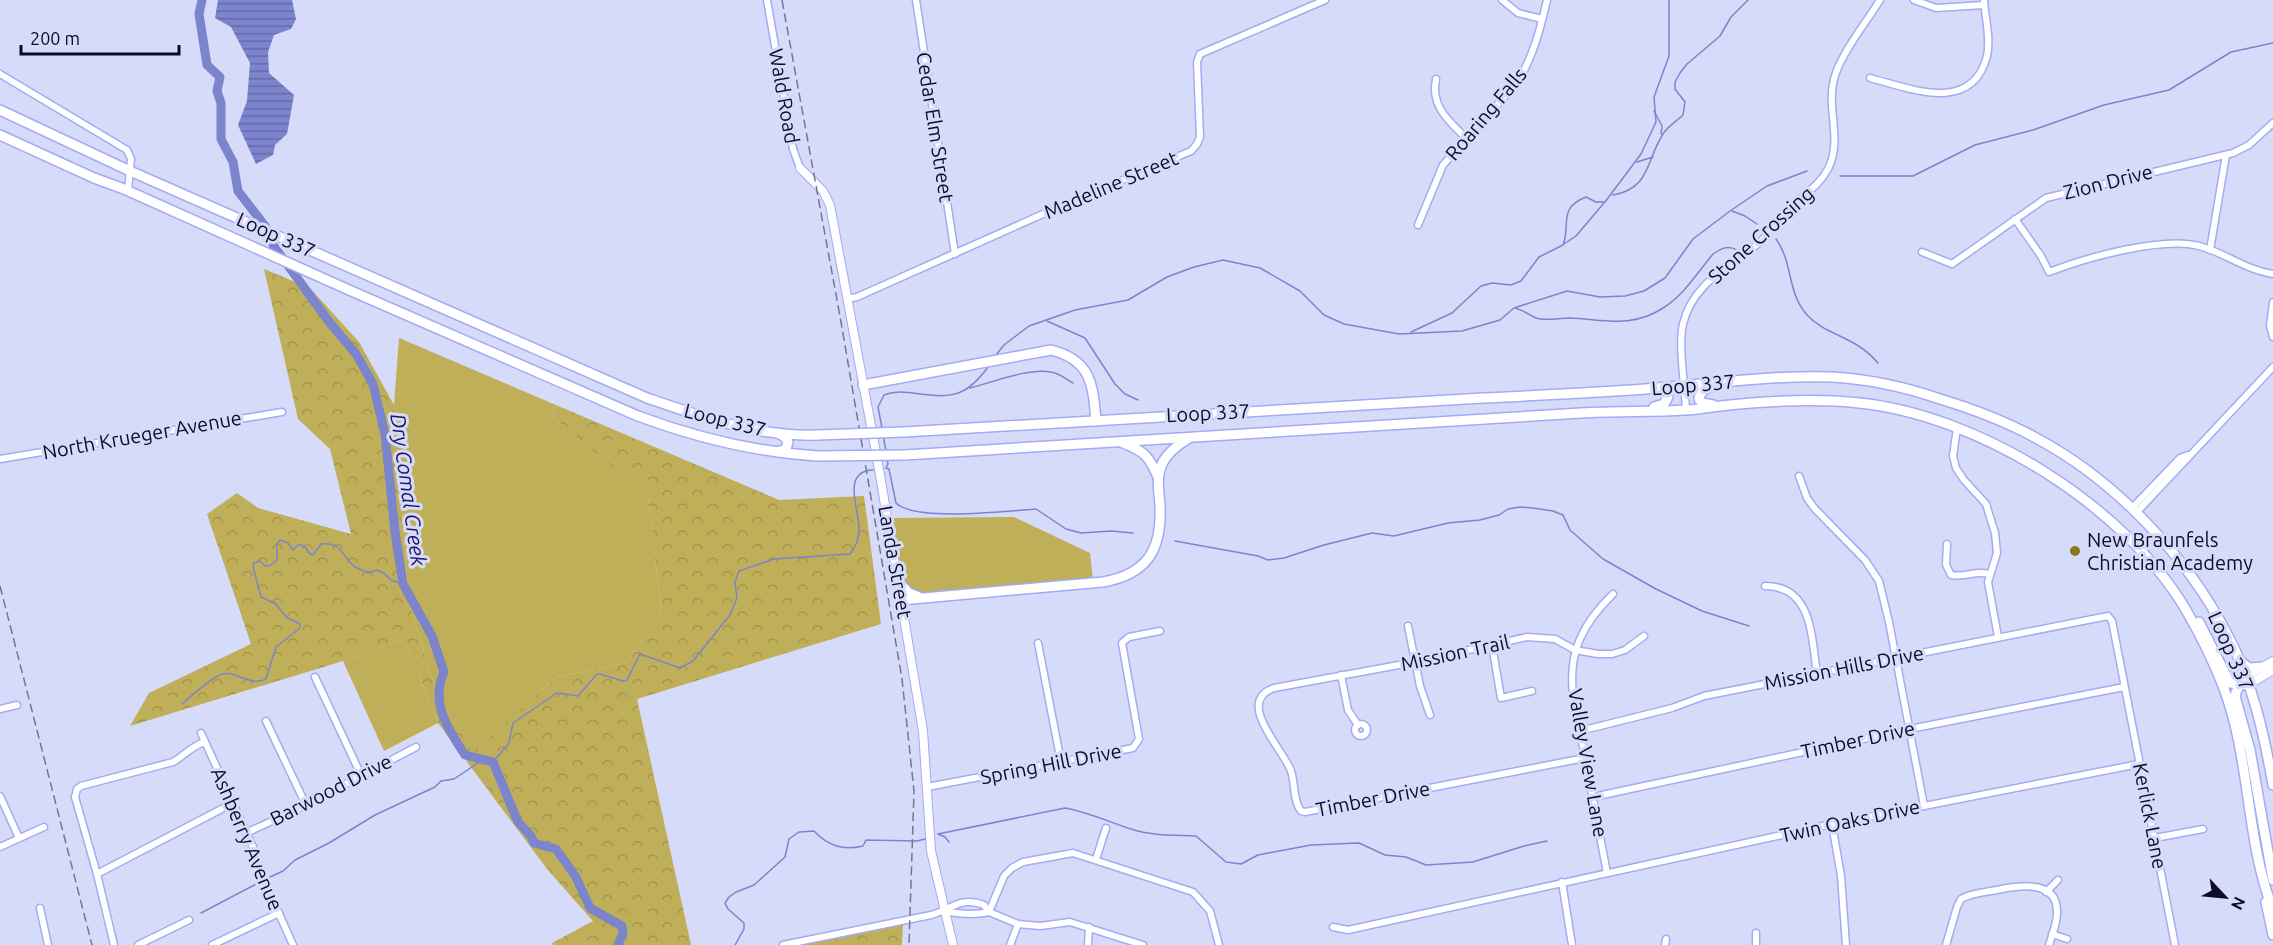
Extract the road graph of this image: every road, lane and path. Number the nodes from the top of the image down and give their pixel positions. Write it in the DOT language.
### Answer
graph roads {
  1 [pos="767,0"];
  2 [pos="916,0"];
  3 [pos="1325,0"];
  4 [pos="1502,0"];
  5 [pos="1547,0"];
  6 [pos="1880,0"];
  7 [pos="1914,0"];
  8 [pos="1984,3"];
  9 [pos="1542,19"];
  10 [pos="0,74"];
  11 [pos="1870,78"];
  12 [pos="1436,79"];
  13 [pos="0,112"];
  14 [pos="2273,123"];
  15 [pos="0,130"];
  16 [pos="0,135"];
  17 [pos="1466,138"];
  18 [pos="2226,155"];
  19 [pos="60,163"];
  20 [pos="800,168"];
  21 [pos="130,171"];
  22 [pos="816,184"];
  23 [pos="128,191"];
  24 [pos="2015,219"];
  25 [pos="1418,225"];
  26 [pos="2210,250"];
  27 [pos="1922,252"];
  28 [pos="955,254"];
  29 [pos="2273,274"];
  30 [pos="847,299"];
  31 [pos="2273,302"];
  32 [pos="2273,337"];
  33 [pos="2273,367"];
  34 [pos="1736,380"];
  35 [pos="1685,385"];
  36 [pos="863,386"];
  37 [pos="1653,388"];
  38 [pos="1718,406"];
  39 [pos="1640,410"];
  40 [pos="1686,410"];
  41 [pos="282,412"];
  42 [pos="1096,421"];
  43 [pos="1957,428"];
  44 [pos="775,432"];
  45 [pos="1191,437"];
  46 [pos="1119,442"];
  47 [pos="769,452"];
  48 [pos="0,459"];
  49 [pos="1799,476"];
  50 [pos="1158,477"];
  51 [pos="2086,501"];
  52 [pos="2134,511"];
  53 [pos="1947,544"];
  54 [pos="1989,574"];
  55 [pos="898,582"];
  56 [pos="1765,586"];
  57 [pos="1613,594"];
  58 [pos="924,598"];
  59 [pos="901,600"];
  60 [pos="2109,617"];
  61 [pos="1408,626"];
  62 [pos="1160,631"];
  63 [pos="1644,636"];
  64 [pos="1998,637"];
  65 [pos="1038,643"];
  66 [pos="1492,645"];
  67 [pos="1575,650"];
  68 [pos="1896,658"];
  69 [pos="2238,658"];
  70 [pos="2273,661"];
  71 [pos="1415,662"];
  72 [pos="2263,667"];
  73 [pos="2273,670"];
  74 [pos="1817,673"];
  75 [pos="1341,675"];
  76 [pos="315,677"];
  77 [pos="2244,682"];
  78 [pos="2124,687"];
  79 [pos="1532,691"];
  80 [pos="17,705"];
  81 [pos="0,709"];
  82 [pos="1430,715"];
  83 [pos="266,721"];
  84 [pos="1358,725"];
  85 [pos="1910,729"];
  86 [pos="1580,731"];
  87 [pos="201,733"];
  88 [pos="205,742"];
  89 [pos="417,747"];
  90 [pos="1586,758"];
  91 [pos="1061,762"];
  92 [pos="2139,764"];
  93 [pos="361,775"];
  94 [pos="2273,785"];
  95 [pos="927,788"];
  96 [pos="0,796"];
  97 [pos="1593,797"];
  98 [pos="233,803"];
  99 [pos="306,805"];
  100 [pos="1924,806"];
  101 [pos="1301,811"];
  102 [pos="1832,824"];
  103 [pos="44,827"];
  104 [pos="1106,828"];
  105 [pos="2203,829"];
  106 [pos="246,833"];
  107 [pos="19,837"];
  108 [pos="2154,838"];
  109 [pos="0,848"];
  110 [pos="1096,859"];
  111 [pos="1607,873"];
  112 [pos="97,874"];
  113 [pos="2058,880"];
  114 [pos="1562,882"];
  115 [pos="2269,882"];
  116 [pos="2046,892"];
  117 [pos="973,901"];
  118 [pos="40,908"];
  119 [pos="2273,910"];
  120 [pos="945,911"];
  121 [pos="989,912"];
  122 [pos="972,913"];
  123 [pos="279,914"];
  124 [pos="189,920"];
  125 [pos="1018,924"];
  126 [pos="1089,927"];
  127 [pos="1333,927"];
  128 [pos="1756,933"];
  129 [pos="2052,934"];
  130 [pos="2273,935"];
  131 [pos="2067,939"];
  132 [pos="48,945"];
  133 [pos="114,945"];
  134 [pos="138,945"];
  135 [pos="212,945"];
  136 [pos="293,945"];
  137 [pos="783,945"];
  138 [pos="953,945"];
  139 [pos="1010,945"];
  140 [pos="1088,945"];
  141 [pos="1143,945"];
  142 [pos="1220,945"];
  143 [pos="1572,945"];
  144 [pos="1756,945"];
  145 [pos="1846,945"];
  146 [pos="1946,945"];
  147 [pos="2049,945"];
  148 [pos="2175,945"];
  1 -- 20 [label="street, Wald Road"];
  2 -- 28 [label="street, Cedar Elm Street"];
  3 -- 28 [label="street, Madeline Street"];
  4 -- 9 [label="street"];
  5 -- 9 [label="street, Roaring Falls"];
  6 -- 35 [label="street, Stone Crossing"];
  7 -- 8 [label="street"];
  8 -- 11 [label="street"];
  9 -- 17 [label="street, Roaring Falls"];
  10 -- 21 [label="street"];
  12 -- 17 [label="street"];
  13 -- 21 [label="main road, Loop 337"];
  14 -- 18 [label="street, Zion Drive"];
  15 -- 19 [label="main road"];
  16 -- 19 [label="main road, Loop 337"];
  17 -- 25 [label="street, Roaring Falls"];
  18 -- 24 [label="street, Zion Drive"];
  18 -- 26 [label="street"];
  19 -- 23 [label="main road, Loop 337"];
  20 -- 22 [label="street, Wald Road"];
  21 -- 23 [label="street"];
  21 -- 44 [label="main road, Loop 337"];
  22 -- 30 [label="street, Landa Street"];
  23 -- 47 [label="main road, Loop 337"];
  24 -- 26 [label="street"];
  24 -- 27 [label="street, Zion Drive"];
  26 -- 29 [label="street"];
  28 -- 30 [label="street, Madeline Street"];
  30 -- 36 [label="street, Landa Street"];
  31 -- 32 [label="street"];
  33 -- 52 [label="street"];
  34 -- 35 [label="main road, Loop 337"];
  34 -- 38 [label="main road"];
  34 -- 52 [label="main road, Loop 337"];
  35 -- 37 [label="main road, Loop 337"];
  35 -- 40 [label="street, Stone Crossing"];
  36 -- 42 [label="main road"];
  36 -- 55 [label="street, Landa Street"];
  37 -- 39 [label="main road"];
  37 -- 42 [label="main road, Loop 337"];
  38 -- 40 [label="main road, Loop 337"];
  38 -- 43 [label="main road, Loop 337"];
  39 -- 40 [label="main road, Loop 337"];
  39 -- 45 [label="main road, Loop 337"];
  41 -- 48 [label="street, North Krueger Avenue"];
  42 -- 44 [label="main road, Loop 337, bridge"];
  43 -- 51 [label="main road, Loop 337"];
  43 -- 54 [label="street"];
  44 -- 47 [label="main road"];
  45 -- 46 [label="main road, Loop 337"];
  45 -- 50 [label="main road"];
  46 -- 47 [label="main road, Loop 337, bridge"];
  46 -- 50 [label="main road"];
  49 -- 68 [label="street"];
  50 -- 58 [label="main road"];
  51 -- 77 [label="main road"];
  51 -- 115 [label="main road, Loop 337"];
  52 -- 69 [label="main road, Loop 337"];
  53 -- 54 [label="street"];
  54 -- 64 [label="street"];
  55 -- 58 [label="main road"];
  55 -- 59 [label="street, Landa Street"];
  56 -- 74 [label="street"];
  57 -- 67 [label="street, Valley View Lane"];
  58 -- 59 [label="main road"];
  59 -- 95 [label="street, Landa Street"];
  60 -- 64 [label="street, Mission Hills Drive"];
  60 -- 78 [label="street, Kerlick Lane"];
  61 -- 71 [label="street"];
  62 -- 91 [label="street, Spring Hill Drive"];
  63 -- 67 [label="street, Mission Trail"];
  64 -- 68 [label="street, Mission Hills Drive"];
  65 -- 91 [label="street"];
  66 -- 67 [label="street, Mission Trail"];
  66 -- 71 [label="street, Mission Trail"];
  66 -- 79 [label="street"];
  67 -- 86 [label="street, Valley View Lane"];
  68 -- 74 [label="street, Mission Hills Drive"];
  68 -- 85 [label="street"];
  69 -- 72 [label="main road"];
  69 -- 77 [label="main road, Loop 337"];
  70 -- 72 [label="street"];
  71 -- 75 [label="street, Mission Trail"];
  71 -- 82 [label="street"];
  72 -- 77 [label="street"];
  73 -- 77 [label="street"];
  74 -- 86 [label="street, Mission Hills Drive"];
  75 -- 84 [label="street"];
  75 -- 101 [label="street, Mission Trail"];
  76 -- 93 [label="street"];
  77 -- 94 [label="main road, Loop 337"];
  77 -- 115 [label="main road"];
  78 -- 85 [label="street, Timber Drive"];
  78 -- 92 [label="street, Kerlick Lane"];
  80 -- 81 [label="street"];
  83 -- 99 [label="street"];
  85 -- 97 [label="street, Timber Drive"];
  85 -- 100 [label="street"];
  86 -- 90 [label="street, Valley View Lane"];
  87 -- 88 [label="street, Ashberry Avenue"];
  88 -- 98 [label="street, Ashberry Avenue"];
  88 -- 112 [label="street"];
  89 -- 93 [label="street, Barwood Drive"];
  90 -- 97 [label="street, Valley View Lane"];
  90 -- 101 [label="street, Timber Drive"];
  91 -- 95 [label="street, Spring Hill Drive"];
  92 -- 100 [label="street, Twin Oaks Drive"];
  92 -- 108 [label="street, Kerlick Lane"];
  93 -- 99 [label="street, Barwood Drive"];
  95 -- 120 [label="street, Landa Street"];
  96 -- 107 [label="street"];
  97 -- 111 [label="street, Valley View Lane"];
  98 -- 106 [label="street, Ashberry Avenue"];
  98 -- 112 [label="street"];
  99 -- 106 [label="street, Barwood Drive"];
  100 -- 102 [label="street, Twin Oaks Drive"];
  102 -- 111 [label="street, Twin Oaks Drive"];
  102 -- 145 [label="street"];
  103 -- 107 [label="street"];
  104 -- 110 [label="street"];
  105 -- 108 [label="street"];
  106 -- 123 [label="street, Ashberry Avenue"];
  107 -- 109 [label="street"];
  108 -- 148 [label="street, Kerlick Lane"];
  110 -- 121 [label="street"];
  110 -- 142 [label="street"];
  111 -- 114 [label="street, Twin Oaks Drive"];
  112 -- 133 [label="street"];
  113 -- 116 [label="street"];
  114 -- 127 [label="street, Twin Oaks Drive"];
  114 -- 143 [label="street"];
  115 -- 119 [label="main road, Loop 337"];
  115 -- 130 [label="main road"];
  116 -- 129 [label="street"];
  116 -- 146 [label="street"];
  117 -- 120 [label="street"];
  117 -- 121 [label="street"];
  117 -- 122 [label="street"];
  118 -- 132 [label="street"];
  120 -- 122 [label="street"];
  120 -- 137 [label="street"];
  120 -- 138 [label="street, Landa Street"];
  121 -- 122 [label="street"];
  121 -- 125 [label="street"];
  123 -- 135 [label="street"];
  123 -- 136 [label="street, Ashberry Avenue"];
  124 -- 134 [label="street"];
  125 -- 126 [label="street"];
  125 -- 139 [label="street"];
  126 -- 140 [label="street"];
  126 -- 141 [label="street"];
  128 -- 144 [label="street"];
  129 -- 131 [label="street"];
  129 -- 147 [label="street"];
}
